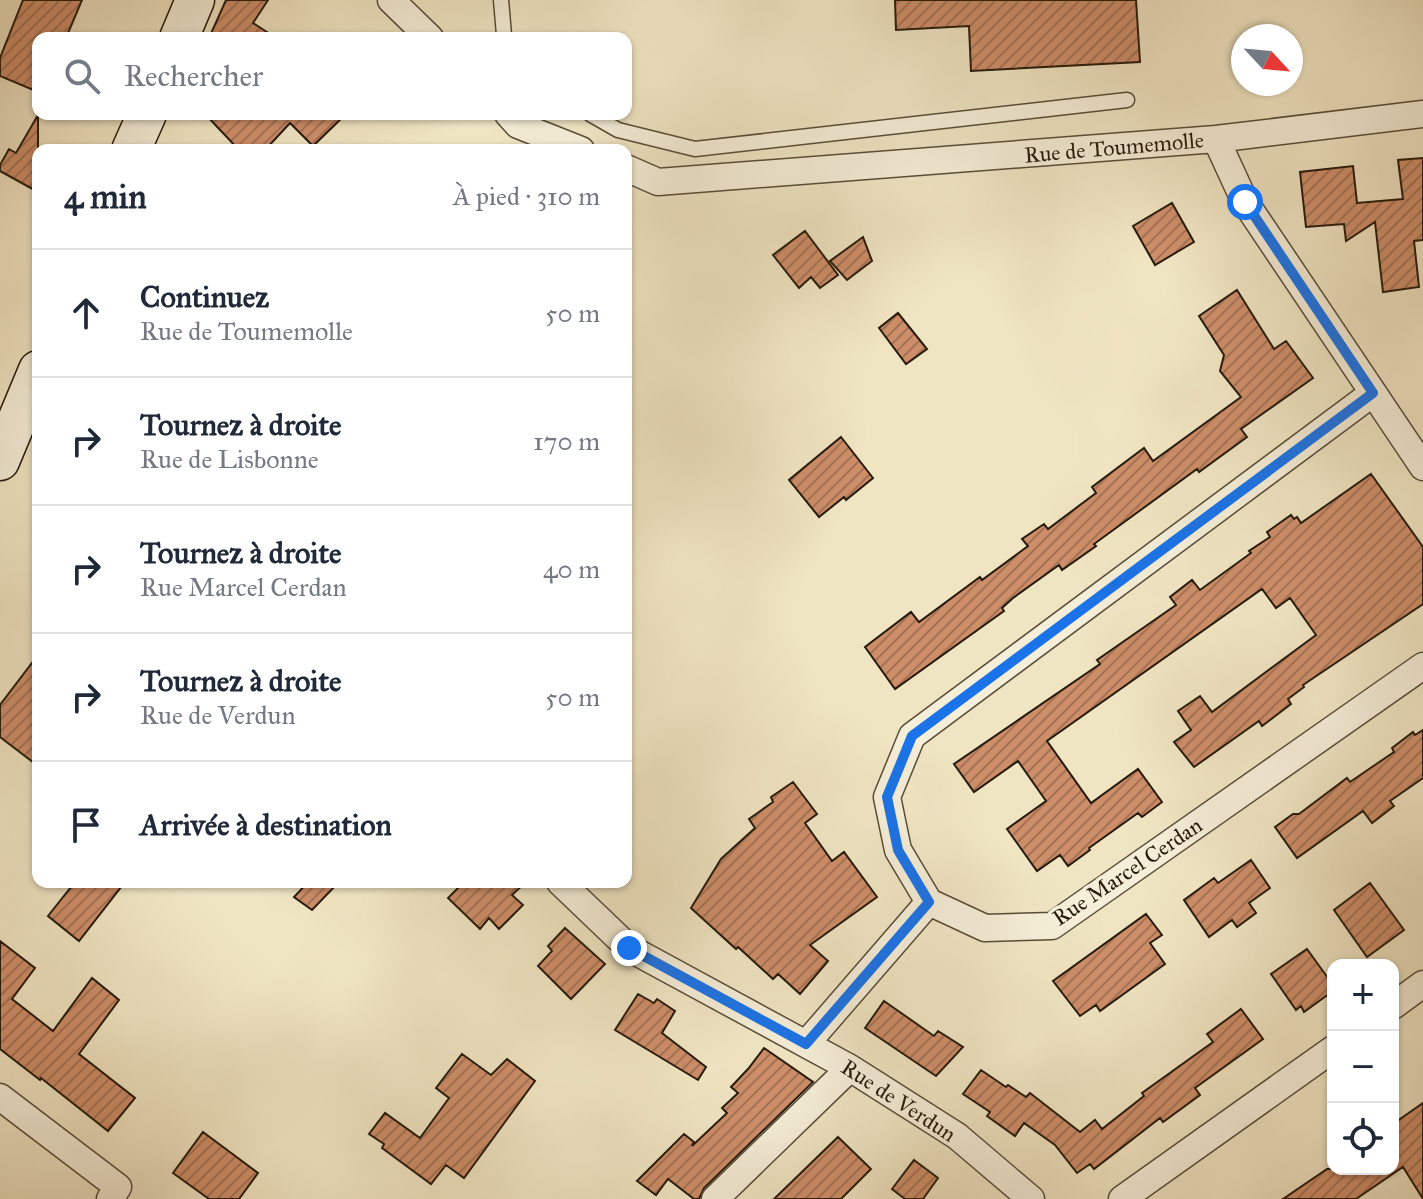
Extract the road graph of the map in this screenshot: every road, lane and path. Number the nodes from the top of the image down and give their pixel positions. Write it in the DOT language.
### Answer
graph roads {
  1 [pos="195,0"];
  2 [pos="391,0"];
  3 [pos="501,0"];
  4 [pos="182,32"];
  5 [pos="424,32"];
  6 [pos="504,32"];
  7 [pos="1127,100"];
  8 [pos="1423,114"];
  9 [pos="144,120"];
  10 [pos="513,120"];
  11 [pos="600,120"];
  12 [pos="1216,139"];
  13 [pos="134,144"];
  14 [pos="566,144"];
  15 [pos="632,171"];
  16 [pos="32,386"];
  17 [pos="1373,393"];
  18 [pos="0,461"];
  19 [pos="1423,467"];
  20 [pos="1423,666"];
  21 [pos="566,888"];
  22 [pos="929,902"];
  23 [pos="1423,984"];
  24 [pos="1399,1002"];
  25 [pos="806,1044"];
  26 [pos="1327,1053"];
  27 [pos="850,1068"];
  28 [pos="0,1097"];
  29 [pos="121,1195"];
  30 [pos="715,1199"];
  31 [pos="1031,1199"];
  32 [pos="1122,1199"];
  1 -- 4 [label="main road"];
  2 -- 5 [label="street"];
  3 -- 6 [label="lane"];
  7 -- 11 [label="lane"];
  8 -- 12 [label="street"];
  9 -- 13 [label="main road"];
  10 -- 14 [label="street"];
  12 -- 15 [label="street, Rue de Toumemolle"];
  12 -- 17 [label="street, Rue de Toumemolle"];
  16 -- 18 [label="main road"];
  17 -- 19 [label="street, Rue de Toumemolle"];
  17 -- 22 [label="street"];
  20 -- 22 [label="street, Rue Marcel Cerdan"];
  21 -- 25 [label="street, Rue de Verdun"];
  22 -- 25 [label="street"];
  23 -- 24 [label="street"];
  25 -- 27 [label="street, Rue de Verdun"];
  26 -- 32 [label="street"];
  27 -- 30 [label="street"];
  27 -- 31 [label="street, Rue de Verdun"];
  28 -- 29 [label="street"];
}
